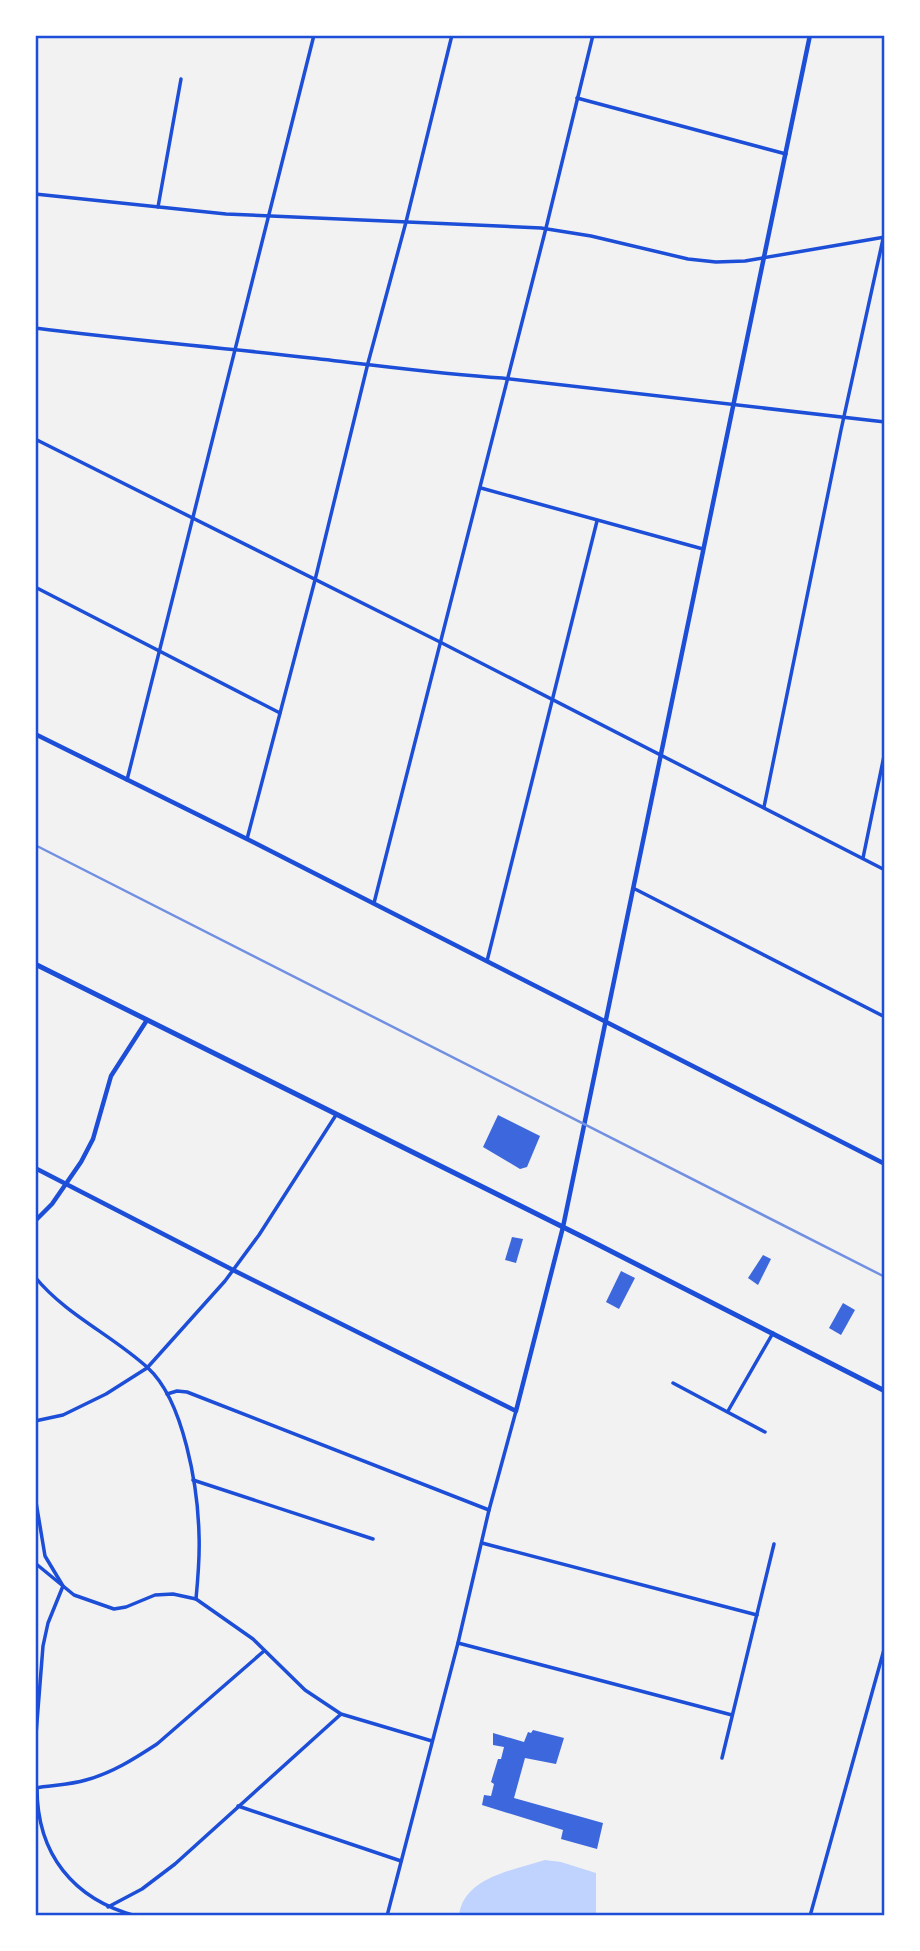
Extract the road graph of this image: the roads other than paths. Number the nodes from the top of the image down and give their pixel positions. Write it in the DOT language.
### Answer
graph roads {
  1 [pos="314,35"];
  2 [pos="452,35"];
  3 [pos="593,35"];
  4 [pos="810,35"];
  5 [pos="181,79"];
  6 [pos="577,98"];
  7 [pos="786,154"];
  8 [pos="35,194"];
  9 [pos="158,207"];
  10 [pos="268,216"];
  11 [pos="406,222"];
  12 [pos="546,228"];
  13 [pos="885,230"];
  14 [pos="884,237"];
  15 [pos="764,258"];
  16 [pos="35,328"];
  17 [pos="234,350"];
  18 [pos="368,365"];
  19 [pos="508,379"];
  20 [pos="734,404"];
  21 [pos="844,418"];
  22 [pos="885,422"];
  23 [pos="35,439"];
  24 [pos="481,488"];
  25 [pos="192,518"];
  26 [pos="597,521"];
  27 [pos="703,550"];
  28 [pos="315,580"];
  29 [pos="35,587"];
  30 [pos="440,642"];
  31 [pos="159,651"];
  32 [pos="552,701"];
  33 [pos="280,713"];
  34 [pos="35,734"];
  35 [pos="885,751"];
  36 [pos="663,756"];
  37 [pos="127,780"];
  38 [pos="764,808"];
  39 [pos="247,839"];
  40 [pos="863,858"];
  41 [pos="885,870"];
  42 [pos="635,890"];
  43 [pos="374,903"];
  44 [pos="488,961"];
  45 [pos="35,964"];
  46 [pos="885,1017"];
  47 [pos="147,1020"];
  48 [pos="607,1023"];
  49 [pos="336,1115"];
  50 [pos="885,1164"];
  51 [pos="35,1168"];
  52 [pos="67,1184"];
  53 [pos="35,1221"];
  54 [pos="564,1227"];
  55 [pos="233,1270"];
  56 [pos="35,1277"];
  57 [pos="773,1334"];
  58 [pos="147,1368"];
  59 [pos="673,1383"];
  60 [pos="885,1391"];
  61 [pos="167,1394"];
  62 [pos="728,1410"];
  63 [pos="516,1411"];
  64 [pos="35,1421"];
  65 [pos="765,1432"];
  66 [pos="193,1480"];
  67 [pos="35,1496"];
  68 [pos="489,1510"];
  69 [pos="373,1539"];
  70 [pos="482,1543"];
  71 [pos="774,1544"];
  72 [pos="35,1563"];
  73 [pos="63,1586"];
  74 [pos="196,1600"];
  75 [pos="757,1615"];
  76 [pos="458,1643"];
  77 [pos="885,1646"];
  78 [pos="264,1651"];
  79 [pos="341,1714"];
  80 [pos="732,1715"];
  81 [pos="432,1741"];
  82 [pos="35,1747"];
  83 [pos="722,1758"];
  84 [pos="36,1788"];
  85 [pos="238,1806"];
  86 [pos="401,1861"];
  87 [pos="108,1907"];
  88 [pos="136,1916"];
  89 [pos="387,1916"];
  90 [pos="810,1916"];
  1 -- 10 [label="street"];
  2 -- 11 [label="street"];
  3 -- 6 [label="street"];
  4 -- 7 [label="street"];
  5 -- 9 [label="street"];
  6 -- 7 [label="street"];
  6 -- 12 [label="street"];
  7 -- 15 [label="street"];
  8 -- 9 [label="street"];
  9 -- 10 [label="street"];
  10 -- 11 [label="street"];
  10 -- 17 [label="street"];
  11 -- 12 [label="street"];
  11 -- 18 [label="street"];
  12 -- 15 [label="street"];
  12 -- 19 [label="street"];
  13 -- 14 [label="street"];
  14 -- 15 [label="street"];
  14 -- 21 [label="street"];
  15 -- 20 [label="street"];
  16 -- 17 [label="street"];
  17 -- 18 [label="street"];
  17 -- 25 [label="street"];
  18 -- 19 [label="street"];
  18 -- 28 [label="street"];
  19 -- 20 [label="street"];
  19 -- 24 [label="street"];
  20 -- 21 [label="street"];
  20 -- 27 [label="street"];
  21 -- 22 [label="street"];
  21 -- 38 [label="street"];
  23 -- 25 [label="street"];
  24 -- 26 [label="street"];
  24 -- 30 [label="street"];
  25 -- 28 [label="street"];
  25 -- 31 [label="street"];
  26 -- 27 [label="street"];
  26 -- 32 [label="street"];
  27 -- 36 [label="street"];
  28 -- 30 [label="street"];
  28 -- 33 [label="street"];
  29 -- 31 [label="street"];
  30 -- 32 [label="street"];
  30 -- 43 [label="street"];
  31 -- 33 [label="street"];
  31 -- 37 [label="street"];
  32 -- 36 [label="street"];
  32 -- 44 [label="street"];
  33 -- 39 [label="street"];
  34 -- 37 [label="street"];
  35 -- 40 [label="street"];
  36 -- 38 [label="street"];
  36 -- 42 [label="street"];
  37 -- 39 [label="street"];
  38 -- 40 [label="street"];
  39 -- 43 [label="street"];
  40 -- 41 [label="street"];
  42 -- 46 [label="street"];
  42 -- 48 [label="street"];
  43 -- 44 [label="street"];
  44 -- 48 [label="street"];
  45 -- 47 [label="main road"];
  47 -- 49 [label="main road"];
  47 -- 52 [label="street"];
  48 -- 50 [label="street"];
  48 -- 54 [label="street"];
  49 -- 54 [label="main road"];
  49 -- 55 [label="street"];
  51 -- 52 [label="street"];
  52 -- 53 [label="street"];
  52 -- 55 [label="street"];
  54 -- 57 [label="main road"];
  54 -- 63 [label="street"];
  55 -- 58 [label="street"];
  55 -- 63 [label="street"];
  56 -- 58 [label="street"];
  57 -- 60 [label="main road"];
  57 -- 62 [label="street"];
  58 -- 61 [label="street"];
  58 -- 64 [label="street"];
  59 -- 62 [label="street"];
  61 -- 66 [label="street"];
  61 -- 68 [label="street"];
  62 -- 65 [label="street"];
  63 -- 68 [label="street"];
  66 -- 69 [label="street"];
  66 -- 74 [label="street"];
  67 -- 73 [label="street"];
  68 -- 70 [label="street"];
  70 -- 75 [label="street"];
  70 -- 76 [label="street"];
  71 -- 75 [label="street"];
  72 -- 73 [label="street"];
  73 -- 74 [label="street"];
  73 -- 82 [label="street"];
  74 -- 78 [label="street"];
  75 -- 80 [label="street"];
  76 -- 80 [label="street"];
  76 -- 81 [label="street"];
  77 -- 90 [label="street"];
  78 -- 79 [label="street"];
  78 -- 84 [label="street"];
  79 -- 81 [label="street"];
  79 -- 85 [label="street"];
  80 -- 83 [label="street"];
  81 -- 86 [label="street"];
  84 -- 87 [label="street"];
  85 -- 86 [label="street"];
  85 -- 87 [label="street"];
  86 -- 89 [label="street"];
  87 -- 88 [label="street"];
}
